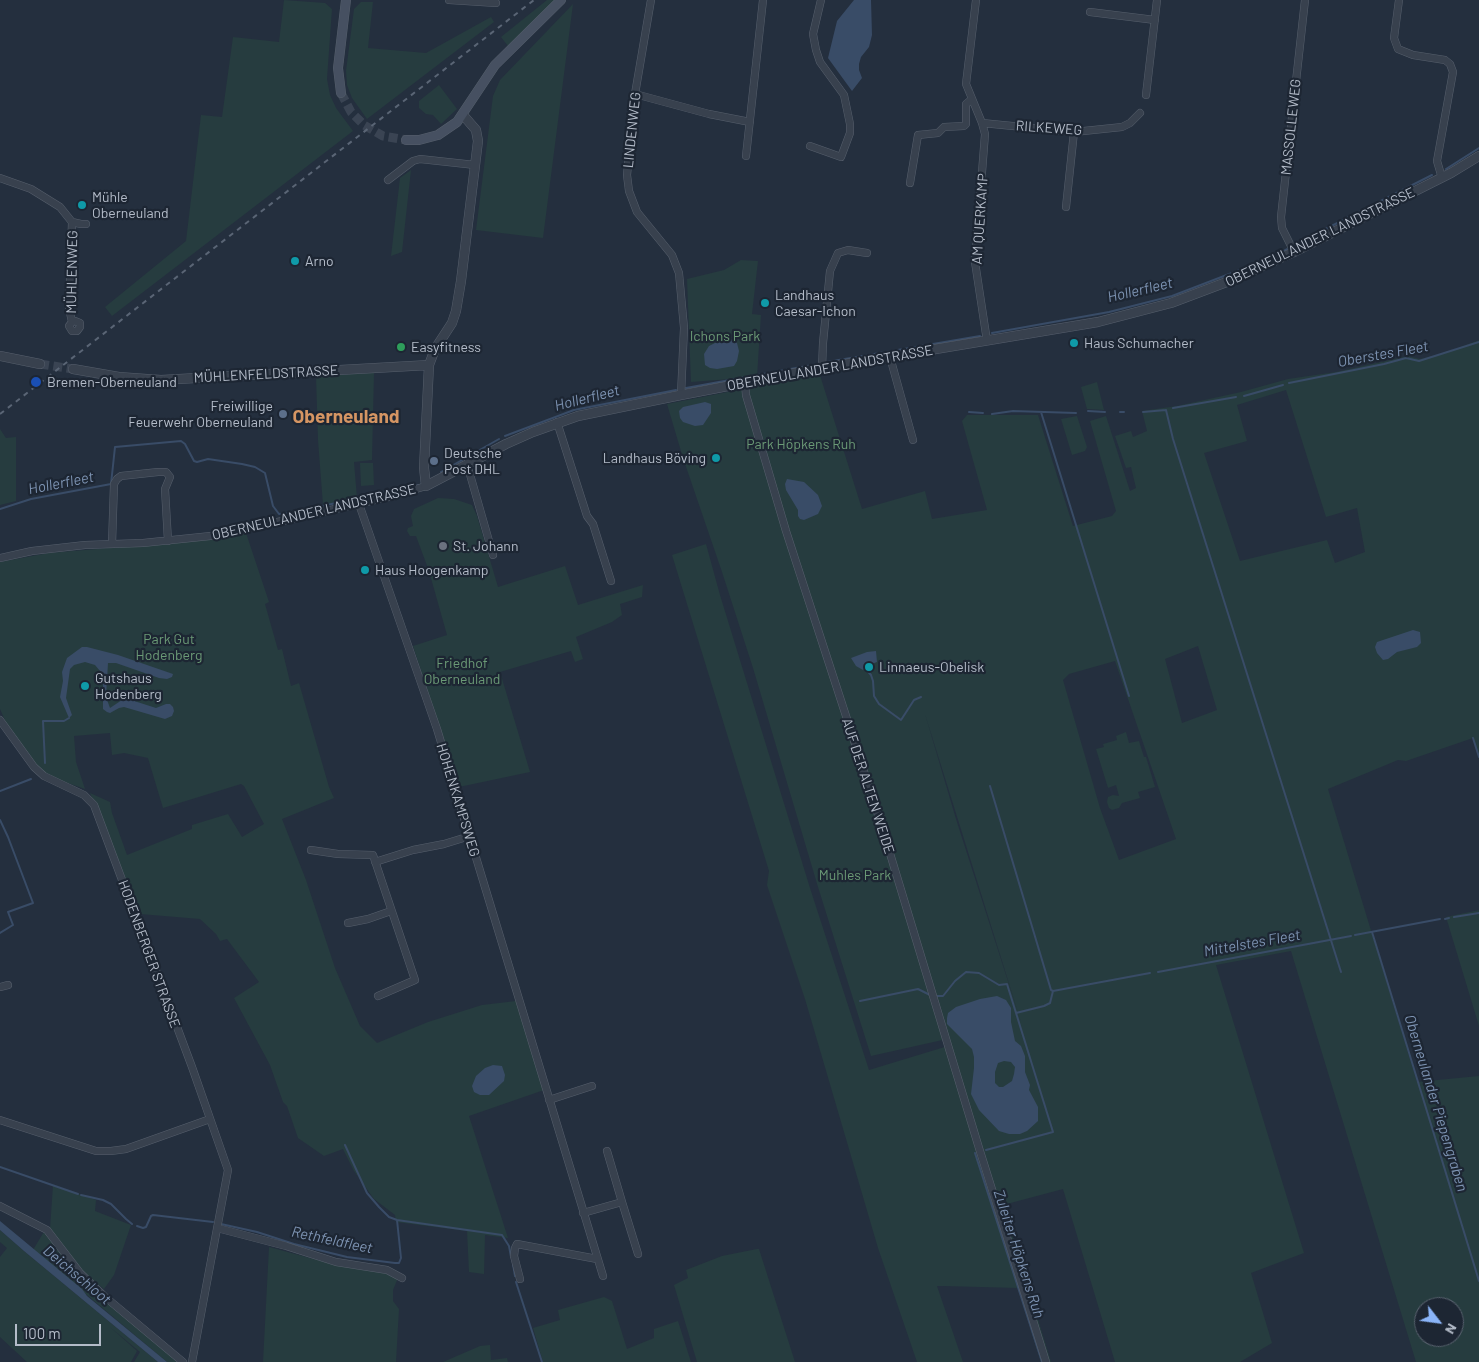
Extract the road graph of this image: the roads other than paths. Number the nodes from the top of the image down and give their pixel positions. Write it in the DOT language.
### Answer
graph roads {
  1 [pos="346,0"];
  2 [pos="449,0"];
  3 [pos="561,0"];
  4 [pos="651,0"];
  5 [pos="763,0"];
  6 [pos="820,0"];
  7 [pos="976,0"];
  8 [pos="1157,0"];
  9 [pos="1305,0"];
  10 [pos="1399,0"];
  11 [pos="496,3"];
  12 [pos="1090,12"];
  13 [pos="1155,20"];
  14 [pos="342,93"];
  15 [pos="635,94"];
  16 [pos="1146,94"];
  17 [pos="972,99"];
  18 [pos="1140,112"];
  19 [pos="463,115"];
  20 [pos="750,122"];
  21 [pos="982,122"];
  22 [pos="1074,132"];
  23 [pos="406,140"];
  24 [pos="810,146"];
  25 [pos="746,156"];
  26 [pos="1479,156"];
  27 [pos="475,165"];
  28 [pos="0,178"];
  29 [pos="1442,178"];
  30 [pos="388,180"];
  31 [pos="910,183"];
  32 [pos="1066,207"];
  33 [pos="72,222"];
  34 [pos="86,224"];
  35 [pos="1294,252"];
  36 [pos="867,253"];
  37 [pos="72,322"];
  38 [pos="987,341"];
  39 [pos="0,356"];
  40 [pos="890,357"];
  41 [pos="40,364"];
  42 [pos="429,365"];
  43 [pos="822,368"];
  44 [pos="73,370"];
  45 [pos="745,383"];
  46 [pos="681,395"];
  47 [pos="558,422"];
  48 [pos="913,440"];
  49 [pos="467,464"];
  50 [pos="426,486"];
  51 [pos="359,504"];
  52 [pos="168,541"];
  53 [pos="112,544"];
  54 [pos="493,555"];
  55 [pos="0,558"];
  56 [pos="611,581"];
  57 [pos="0,720"];
  58 [pos="470,836"];
  59 [pos="312,850"];
  60 [pos="375,862"];
  61 [pos="391,910"];
  62 [pos="348,923"];
  63 [pos="8,985"];
  64 [pos="0,986"];
  65 [pos="378,996"];
  66 [pos="592,1086"];
  67 [pos="549,1100"];
  68 [pos="210,1119"];
  69 [pos="0,1120"];
  70 [pos="607,1151"];
  71 [pos="622,1202"];
  72 [pos="0,1206"];
  73 [pos="583,1213"];
  74 [pos="217,1228"];
  75 [pos="638,1254"];
  76 [pos="597,1259"];
  77 [pos="603,1276"];
  78 [pos="402,1278"];
  79 [pos="520,1279"];
  80 [pos="182,1362"];
  81 [pos="192,1362"];
  82 [pos="1046,1362"];
  1 -- 14 [label="main road"];
  2 -- 11 [label="street"];
  3 -- 19 [label="main road"];
  4 -- 15 [label="street, LINDENWEG"];
  5 -- 20 [label="street"];
  6 -- 24 [label="street"];
  7 -- 17 [label="street, AM QUERKAMP"];
  8 -- 13 [label="street"];
  9 -- 35 [label="street, MASSOLLEWEG"];
  10 -- 29 [label="street"];
  12 -- 13 [label="street"];
  13 -- 16 [label="street"];
  15 -- 20 [label="street"];
  15 -- 46 [label="street, LINDENWEG"];
  17 -- 21 [label="street, AM QUERKAMP"];
  17 -- 31 [label="street, AM QUERKAMP"];
  18 -- 22 [label="street, RILKEWEG"];
  19 -- 23 [label="main road"];
  19 -- 27 [label="street"];
  20 -- 25 [label="street"];
  21 -- 22 [label="street, RILKEWEG"];
  21 -- 38 [label="street, AM QUERKAMP"];
  22 -- 32 [label="street"];
  26 -- 29 [label="street, OBERNEULANDER LANDSTRASSE"];
  27 -- 30 [label="street"];
  27 -- 42 [label="street"];
  28 -- 33 [label="street, MÜHLENWEG"];
  29 -- 35 [label="street, OBERNEULANDER LANDSTRASSE"];
  33 -- 34 [label="street, MÜHLENWEG"];
  33 -- 37 [label="street, MÜHLENWEG"];
  35 -- 38 [label="street, OBERNEULANDER LANDSTRASSE"];
  36 -- 43 [label="street"];
  38 -- 40 [label="street, OBERNEULANDER LANDSTRASSE"];
  39 -- 41 [label="street"];
  40 -- 43 [label="street, OBERNEULANDER LANDSTRASSE"];
  40 -- 48 [label="street"];
  42 -- 44 [label="street, MÜHLENFELDSTRASSE"];
  42 -- 50 [label="street"];
  43 -- 45 [label="street, OBERNEULANDER LANDSTRASSE"];
  45 -- 46 [label="street, OBERNEULANDER LANDSTRASSE"];
  45 -- 82 [label="street, AUF DER ALTEN WEIDE"];
  46 -- 47 [label="street, OBERNEULANDER LANDSTRASSE"];
  47 -- 49 [label="street, OBERNEULANDER LANDSTRASSE"];
  47 -- 56 [label="street"];
  49 -- 50 [label="street, OBERNEULANDER LANDSTRASSE"];
  49 -- 54 [label="street"];
  50 -- 51 [label="street, OBERNEULANDER LANDSTRASSE"];
  51 -- 52 [label="street, OBERNEULANDER LANDSTRASSE"];
  51 -- 58 [label="street, HOHENKAMPSWEG"];
  52 -- 53 [label="street, OBERNEULANDER LANDSTRASSE"];
  52 -- 53 [label="street"];
  53 -- 55 [label="street, OBERNEULANDER LANDSTRASSE"];
  57 -- 68 [label="street, HODENBERGER STRASSE"];
  58 -- 60 [label="street"];
  58 -- 67 [label="street, HOHENKAMPSWEG"];
  59 -- 60 [label="street"];
  60 -- 61 [label="street"];
  61 -- 62 [label="street"];
  61 -- 65 [label="street"];
  63 -- 64 [label="street"];
  66 -- 67 [label="street"];
  67 -- 73 [label="street, HOHENKAMPSWEG"];
  68 -- 69 [label="street"];
  68 -- 74 [label="street, HODENBERGER STRASSE"];
  70 -- 71 [label="street"];
  71 -- 73 [label="street"];
  71 -- 75 [label="street"];
  72 -- 80 [label="street"];
  73 -- 76 [label="street, HOHENKAMPSWEG"];
  74 -- 78 [label="street"];
  74 -- 81 [label="street, HODENBERGER STRASSE"];
  76 -- 77 [label="street, HOHENKAMPSWEG"];
  76 -- 79 [label="street"];
}
